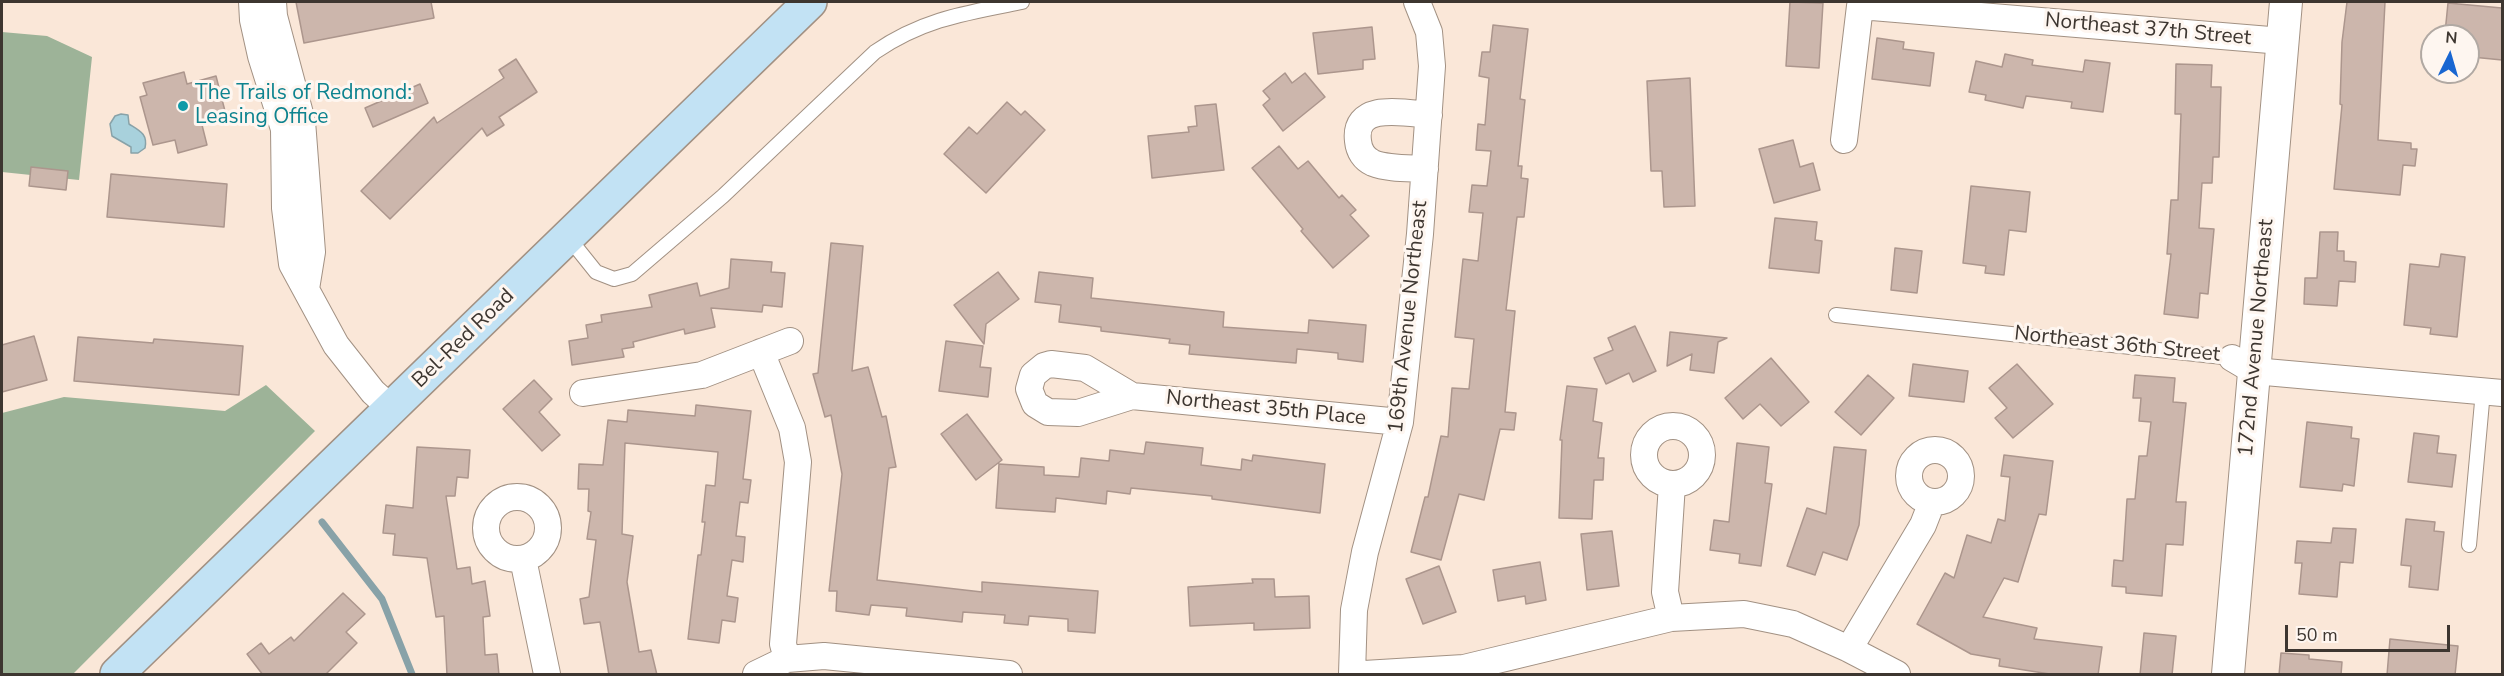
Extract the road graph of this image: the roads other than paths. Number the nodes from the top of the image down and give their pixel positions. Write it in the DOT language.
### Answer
graph roads {
  1 [pos="810,2"];
  2 [pos="1022,2"];
  3 [pos="1417,2"];
  4 [pos="2286,2"];
  5 [pos="263,10"];
  6 [pos="2282,41"];
  7 [pos="1429,115"];
  8 [pos="1844,140"];
  9 [pos="1425,169"];
  10 [pos="568,237"];
  11 [pos="1836,315"];
  12 [pos="790,341"];
  13 [pos="761,352"];
  14 [pos="2243,364"];
  15 [pos="2493,392"];
  16 [pos="583,393"];
  17 [pos="1132,396"];
  18 [pos="392,409"];
  19 [pos="1401,422"];
  20 [pos="1671,484"];
  21 [pos="1932,502"];
  22 [pos="2469,545"];
  23 [pos="523,559"];
  24 [pos="1671,618"];
  25 [pos="1849,649"];
  26 [pos="787,659"];
  27 [pos="117,675"];
  28 [pos="547,675"];
  29 [pos="756,675"];
  30 [pos="1009,675"];
  31 [pos="1352,675"];
  32 [pos="1364,675"];
  33 [pos="1897,675"];
  34 [pos="2228,675"];
  1 -- 10 [label="main road, Bel-Red Road"];
  2 -- 10 [label="lane"];
  3 -- 7 [label="street, 169th Avenue Northeast"];
  4 -- 6 [label="street, 172nd Avenue Northeast"];
  5 -- 18 [label="street"];
  6 -- 8 [label="street, Northeast 37th Street"];
  6 -- 14 [label="street, 172nd Avenue Northeast"];
  7 -- 9 [label="street, 169th Avenue Northeast"];
  7 -- 9 [label="street, 169th Avenue Northeast"];
  9 -- 19 [label="street, 169th Avenue Northeast"];
  10 -- 18 [label="main road, Bel-Red Road"];
  11 -- 14 [label="lane, Northeast 36th Street"];
  12 -- 13 [label="street"];
  13 -- 16 [label="street"];
  13 -- 26 [label="street"];
  14 -- 15 [label="street, Northeast 36th Street"];
  14 -- 34 [label="street, 172nd Avenue Northeast"];
  15 -- 22 [label="lane"];
  17 -- 19 [label="street, Northeast 35th Place"];
  18 -- 27 [label="main road, Bel-Red Road"];
  19 -- 31 [label="street, 169th Avenue Northeast"];
  20 -- 24 [label="street"];
  21 -- 25 [label="street"];
  23 -- 28 [label="street"];
  24 -- 25 [label="street"];
  24 -- 32 [label="street"];
  25 -- 33 [label="street"];
  26 -- 29 [label="street"];
  26 -- 30 [label="street"];
}
